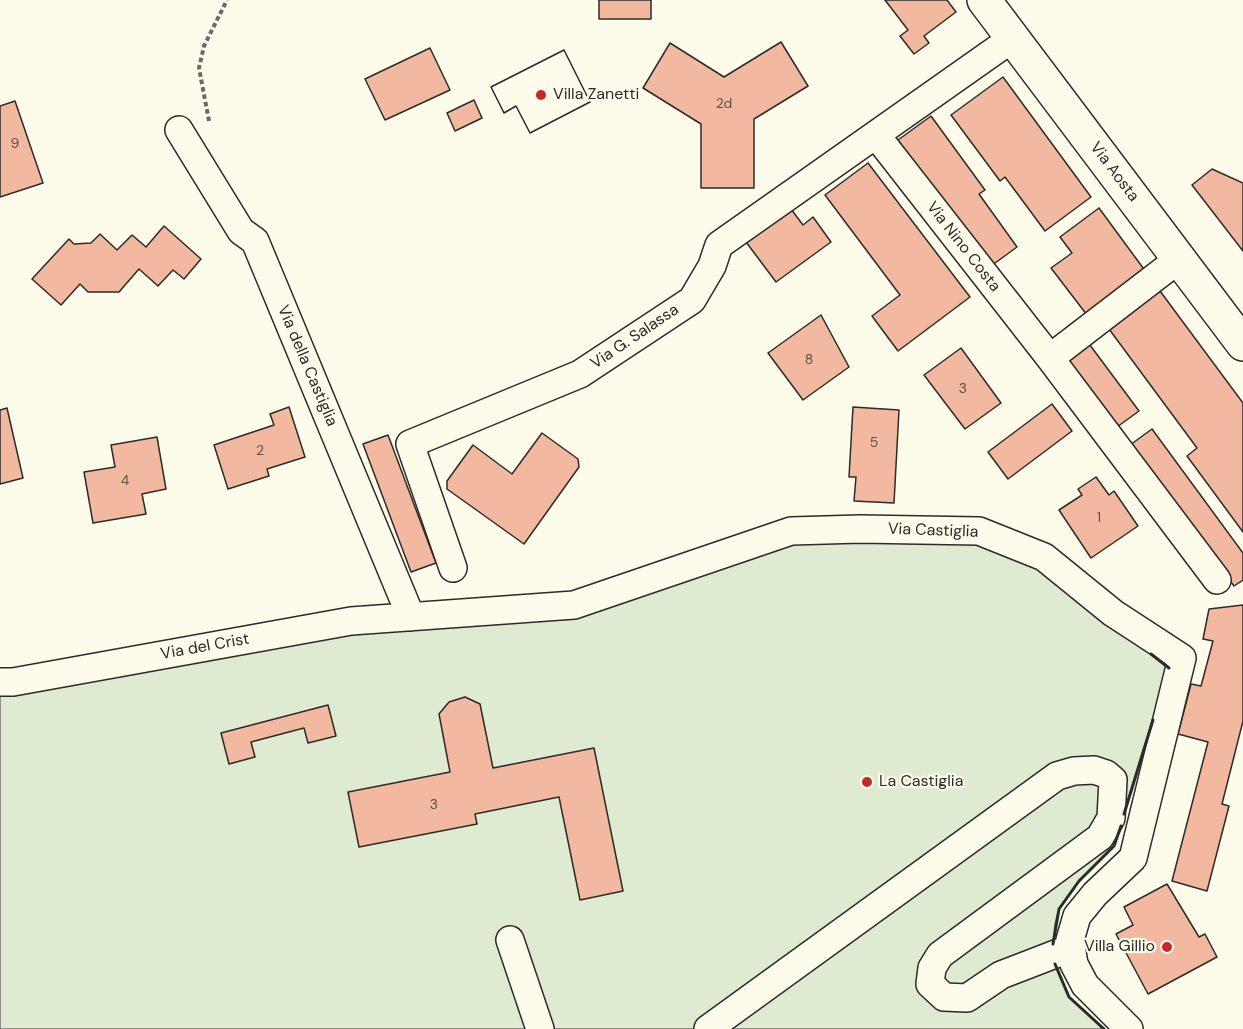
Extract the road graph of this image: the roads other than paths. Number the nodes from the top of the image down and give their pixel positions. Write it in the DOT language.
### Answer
graph roads {
  1 [pos="984,0"];
  2 [pos="1013,38"];
  3 [pos="179,130"];
  4 [pos="876,135"];
  5 [pos="1179,260"];
  6 [pos="1243,344"];
  7 [pos="1050,358"];
  8 [pos="453,568"];
  9 [pos="1217,580"];
  10 [pos="411,617"];
  11 [pos="0,682"];
  12 [pos="510,940"];
  13 [pos="1071,948"];
  14 [pos="540,1029"];
  15 [pos="708,1029"];
  16 [pos="1129,1029"];
  1 -- 2 [label="main road, Via Aosta"];
  2 -- 4 [label="street, Via G. Salassa"];
  2 -- 5 [label="main road, Via Aosta"];
  3 -- 10 [label="street, Via della Castiglia"];
  4 -- 7 [label="street, Via Nino Costa"];
  4 -- 8 [label="street, Via G. Salassa"];
  5 -- 6 [label="main road, Via Aosta"];
  5 -- 7 [label="street"];
  7 -- 9 [label="street, Via Nino Costa"];
  10 -- 11 [label="street, Via del Crist"];
  10 -- 13 [label="street, Via Castiglia"];
  12 -- 14 [label="street"];
  13 -- 15 [label="street"];
  13 -- 16 [label="street, Via Castiglia"];
}
